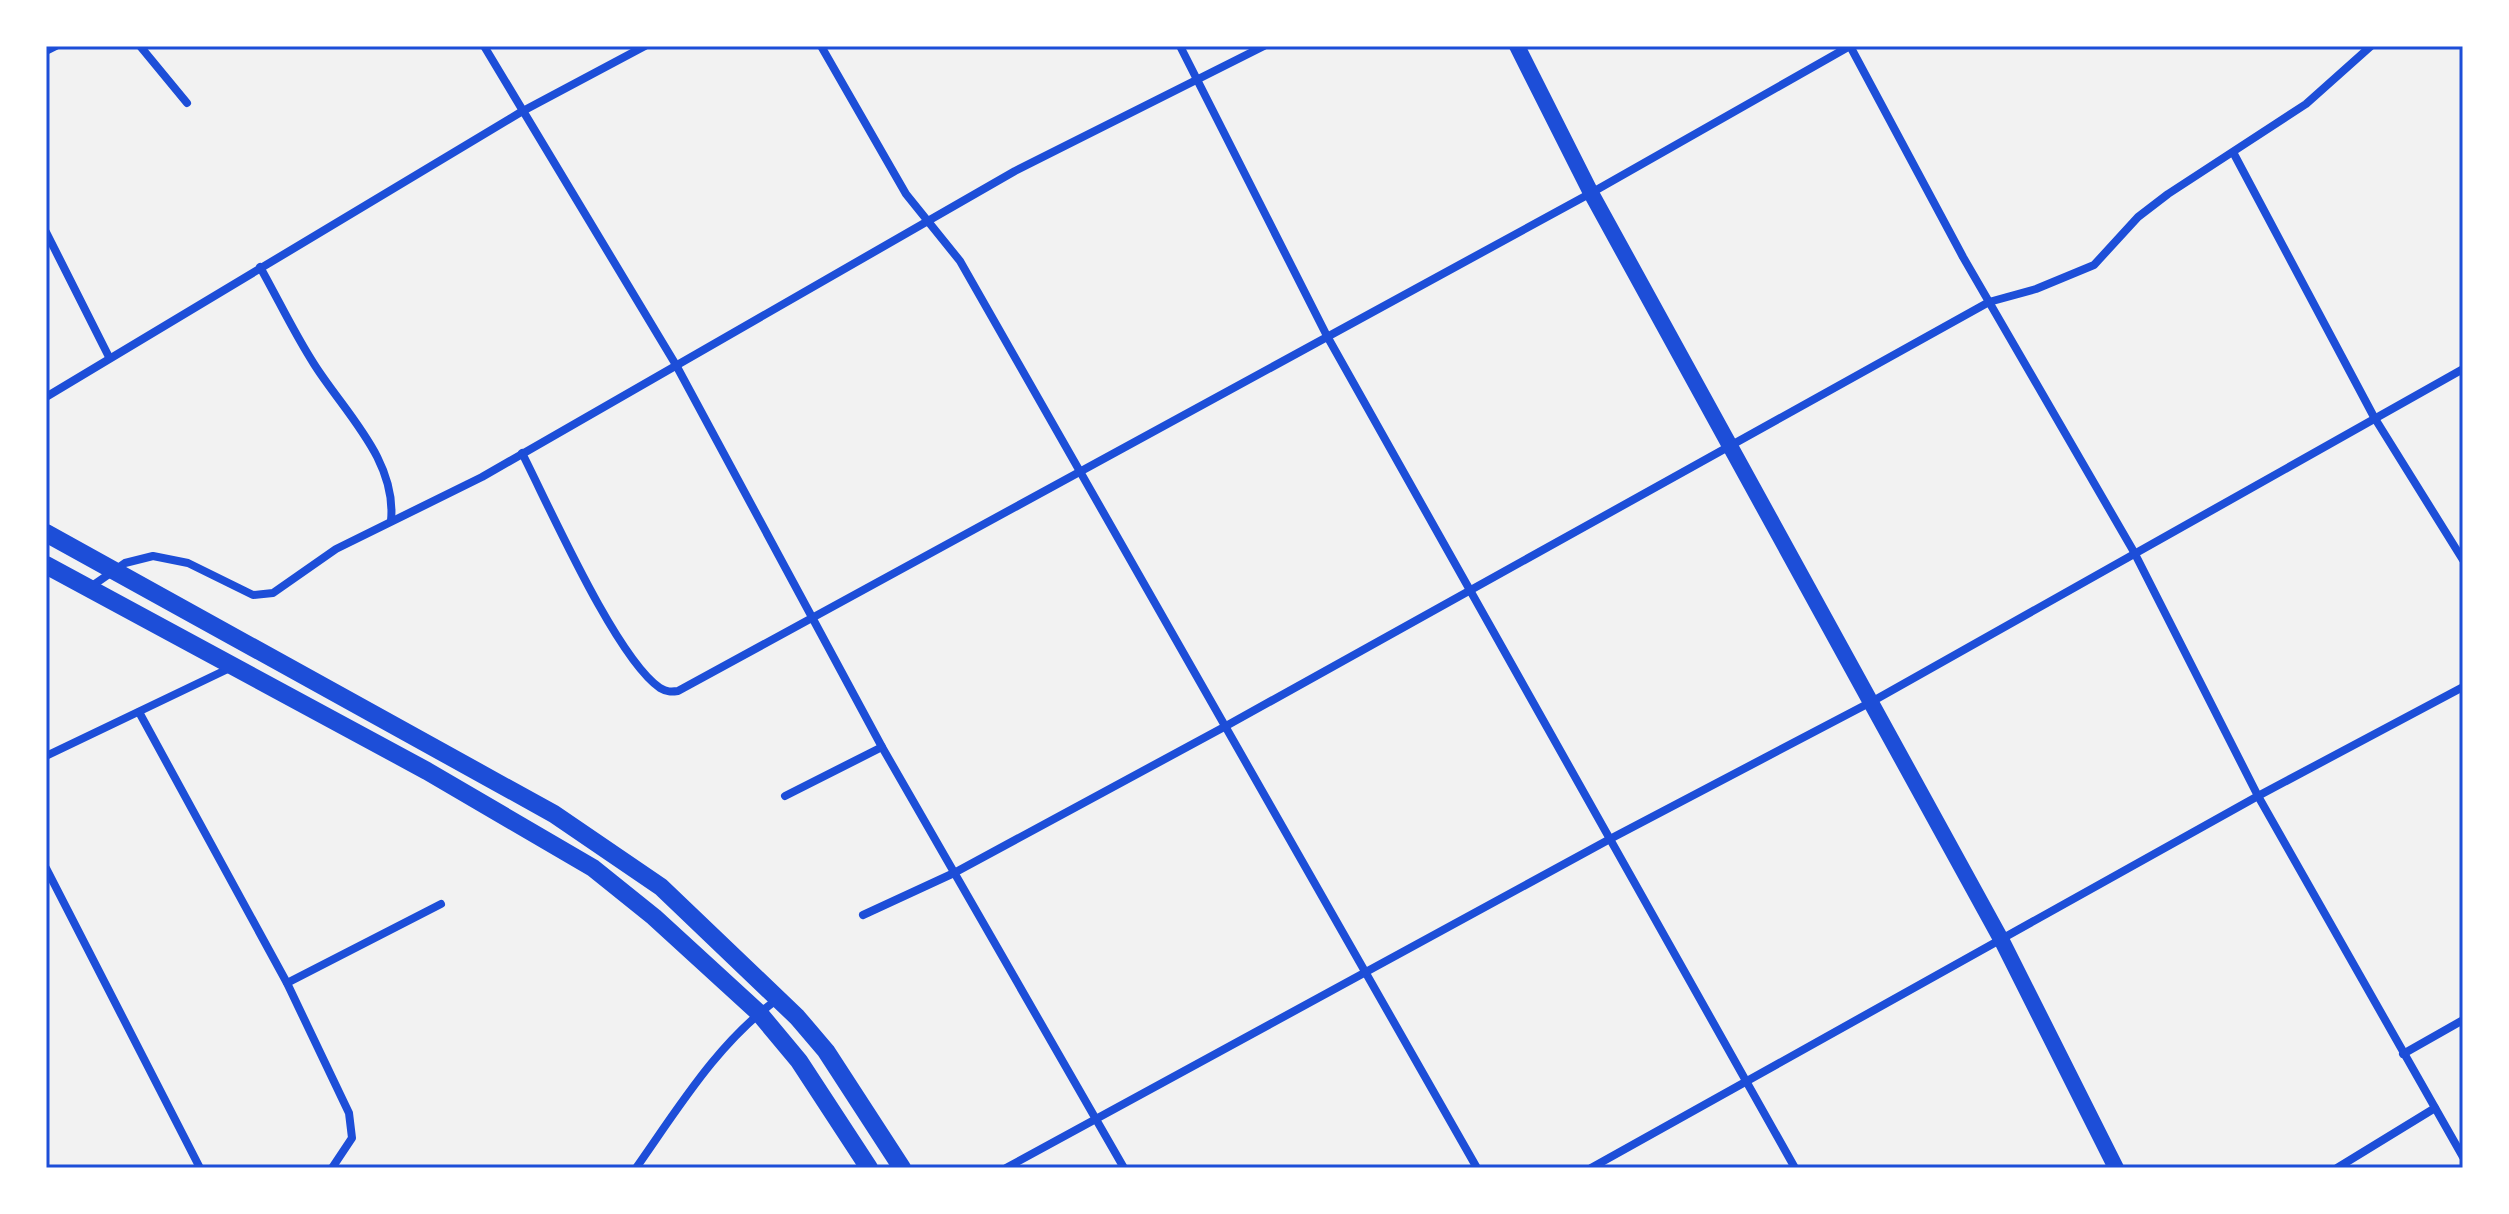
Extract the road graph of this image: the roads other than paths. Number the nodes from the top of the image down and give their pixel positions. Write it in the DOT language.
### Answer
graph roads {
  1 [pos="56,46"];
  2 [pos="140,46"];
  3 [pos="484,46"];
  4 [pos="645,46"];
  5 [pos="821,46"];
  6 [pos="1180,46"];
  7 [pos="1264,46"];
  8 [pos="1517,46"];
  9 [pos="1850,46"];
  10 [pos="2371,46"];
  11 [pos="46,51"];
  12 [pos="1198,78"];
  13 [pos="187,103"];
  14 [pos="521,112"];
  15 [pos="2234,154"];
  16 [pos="1591,193"];
  17 [pos="927,221"];
  18 [pos="46,232"];
  19 [pos="260,267"];
  20 [pos="1989,302"];
  21 [pos="1327,336"];
  22 [pos="109,357"];
  23 [pos="676,365"];
  24 [pos="2463,369"];
  25 [pos="46,397"];
  26 [pos="2374,417"];
  27 [pos="1730,444"];
  28 [pos="522,453"];
  29 [pos="1083,472"];
  30 [pos="391,521"];
  31 [pos="46,533"];
  32 [pos="2134,552"];
  33 [pos="2463,560"];
  34 [pos="46,565"];
  35 [pos="113,570"];
  36 [pos="89,588"];
  37 [pos="1471,591"];
  38 [pos="813,620"];
  39 [pos="233,667"];
  40 [pos="2463,687"];
  41 [pos="1873,701"];
  42 [pos="139,712"];
  43 [pos="1226,726"];
  44 [pos="882,747"];
  45 [pos="46,756"];
  46 [pos="785,796"];
  47 [pos="2258,796"];
  48 [pos="1610,839"];
  49 [pos="46,868"];
  50 [pos="954,873"];
  51 [pos="441,904"];
  52 [pos="863,915"];
  53 [pos="2002,941"];
  54 [pos="1368,973"];
  55 [pos="287,983"];
  56 [pos="779,998"];
  57 [pos="759,1013"];
  58 [pos="2463,1020"];
  59 [pos="2403,1054"];
  60 [pos="1745,1080"];
  61 [pos="2435,1108"];
  62 [pos="1094,1118"];
  63 [pos="2463,1157"];
  64 [pos="200,1168"];
  65 [pos="332,1168"];
  66 [pos="636,1168"];
  67 [pos="869,1168"];
  68 [pos="902,1168"];
  69 [pos="1006,1168"];
  70 [pos="1124,1168"];
  71 [pos="1477,1168"];
  72 [pos="1591,1168"];
  73 [pos="1795,1168"];
  74 [pos="2116,1168"];
  75 [pos="2337,1168"];
  1 -- 11 [label="street"];
  2 -- 13 [label="street"];
  3 -- 14 [label="street"];
  4 -- 14 [label="street"];
  5 -- 17 [label="street"];
  6 -- 12 [label="street"];
  7 -- 12 [label="street"];
  8 -- 16 [label="main road"];
  9 -- 16 [label="street"];
  9 -- 20 [label="street"];
  10 -- 15 [label="street"];
  12 -- 17 [label="street"];
  12 -- 21 [label="street"];
  14 -- 19 [label="street"];
  14 -- 23 [label="street"];
  15 -- 20 [label="street"];
  15 -- 26 [label="street"];
  16 -- 21 [label="street"];
  16 -- 27 [label="main road"];
  17 -- 23 [label="street"];
  17 -- 29 [label="street"];
  18 -- 22 [label="street"];
  19 -- 22 [label="street"];
  19 -- 30 [label="street"];
  20 -- 27 [label="street"];
  20 -- 32 [label="street"];
  21 -- 29 [label="street"];
  21 -- 37 [label="street"];
  22 -- 25 [label="street"];
  23 -- 28 [label="street"];
  23 -- 38 [label="street"];
  24 -- 26 [label="street"];
  26 -- 32 [label="street"];
  26 -- 33 [label="street"];
  27 -- 37 [label="street"];
  27 -- 41 [label="main road"];
  28 -- 30 [label="street"];
  28 -- 38 [label="street"];
  29 -- 38 [label="street"];
  29 -- 43 [label="street"];
  30 -- 35 [label="street"];
  31 -- 35 [label="main road"];
  32 -- 41 [label="street"];
  32 -- 47 [label="street"];
  34 -- 36 [label="main road"];
  35 -- 36 [label="street"];
  35 -- 56 [label="main road"];
  36 -- 39 [label="main road"];
  37 -- 43 [label="street"];
  37 -- 48 [label="street"];
  38 -- 44 [label="street"];
  39 -- 42 [label="street"];
  39 -- 57 [label="main road"];
  40 -- 47 [label="street"];
  41 -- 48 [label="street"];
  41 -- 53 [label="main road"];
  42 -- 45 [label="street"];
  42 -- 55 [label="street"];
  43 -- 50 [label="street"];
  43 -- 54 [label="street"];
  44 -- 46 [label="street"];
  44 -- 50 [label="street"];
  47 -- 53 [label="street"];
  47 -- 59 [label="street"];
  48 -- 54 [label="street"];
  48 -- 60 [label="street"];
  49 -- 64 [label="street"];
  50 -- 52 [label="street"];
  50 -- 62 [label="street"];
  51 -- 55 [label="street"];
  53 -- 60 [label="street"];
  53 -- 74 [label="main road"];
  54 -- 62 [label="street"];
  54 -- 71 [label="street"];
  55 -- 65 [label="street"];
  56 -- 57 [label="street"];
  56 -- 68 [label="main road"];
  57 -- 66 [label="street"];
  57 -- 67 [label="main road"];
  58 -- 59 [label="street"];
  59 -- 61 [label="street"];
  60 -- 72 [label="street"];
  60 -- 73 [label="street"];
  61 -- 63 [label="street"];
  61 -- 75 [label="street"];
  62 -- 69 [label="street"];
  62 -- 70 [label="street"];
}
